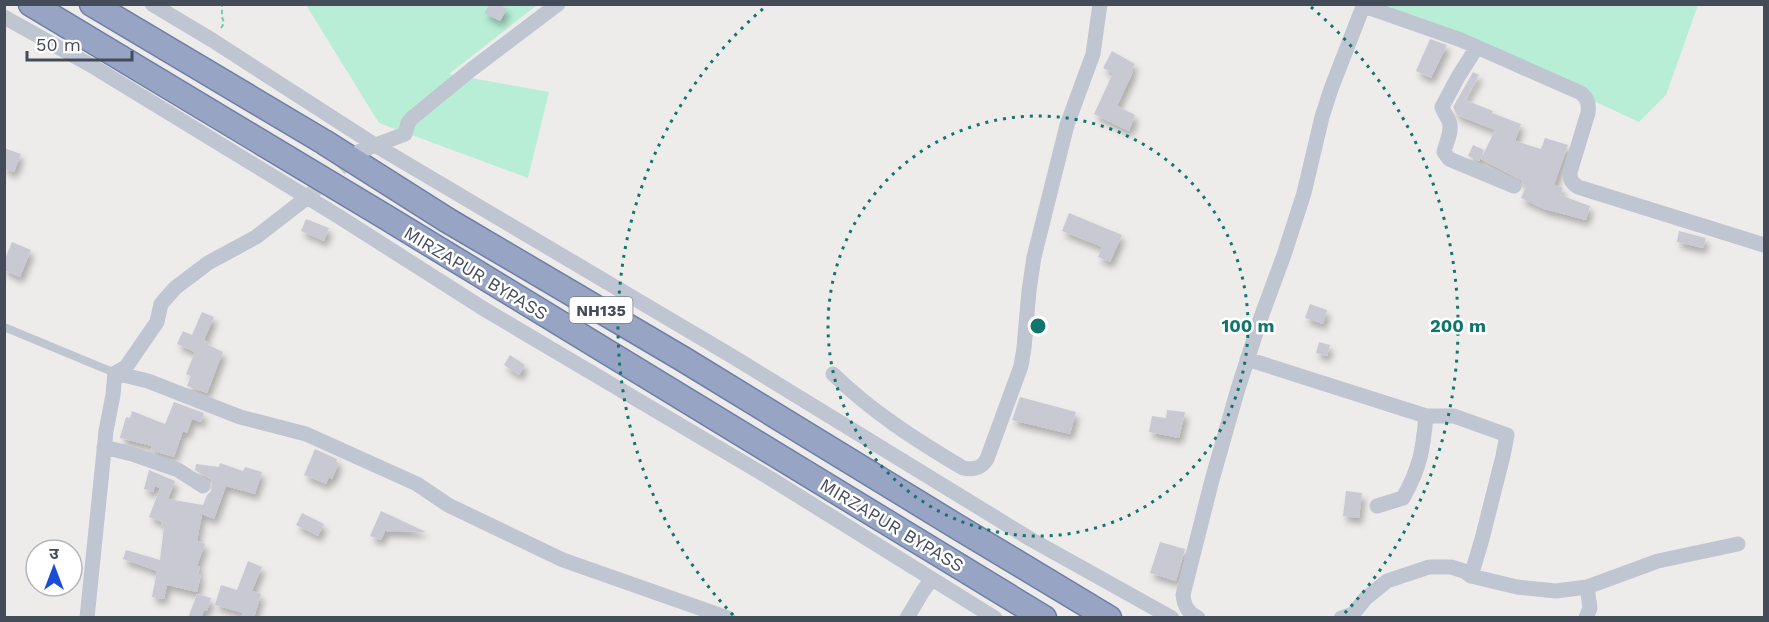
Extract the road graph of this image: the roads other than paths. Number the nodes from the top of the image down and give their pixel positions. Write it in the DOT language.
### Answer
graph roads {
  1 [pos="31,4"];
  2 [pos="92,4"];
  3 [pos="152,4"];
  4 [pos="558,4"];
  5 [pos="1100,4"];
  6 [pos="1364,5"];
  7 [pos="4,17"];
  8 [pos="1478,47"];
  9 [pos="375,145"];
  10 [pos="360,151"];
  11 [pos="1514,186"];
  12 [pos="304,200"];
  13 [pos="1764,245"];
  14 [pos="4,327"];
  15 [pos="1248,359"];
  16 [pos="115,373"];
  17 [pos="832,374"];
  18 [pos="1426,416"];
  19 [pos="105,447"];
  20 [pos="971,470"];
  21 [pos="203,486"];
  22 [pos="956,494"];
  23 [pos="1377,506"];
  24 [pos="1738,544"];
  25 [pos="1471,576"];
  26 [pos="932,579"];
  27 [pos="1587,586"];
  28 [pos="87,618"];
  29 [pos="728,618"];
  30 [pos="907,618"];
  31 [pos="995,618"];
  32 [pos="1044,618"];
  33 [pos="1108,618"];
  34 [pos="1172,618"];
  35 [pos="1198,618"];
  36 [pos="1341,618"];
  37 [pos="1586,618"];
  1 -- 32 [label="highway, MIRZAPUR BYPASS / NH135"];
  2 -- 33 [label="highway, NH135"];
  3 -- 9 [label="street"];
  4 -- 9 [label="street"];
  5 -- 20 [label="street"];
  6 -- 8 [label="street"];
  6 -- 15 [label="street"];
  7 -- 26 [label="street"];
  8 -- 11 [label="street"];
  8 -- 13 [label="street"];
  9 -- 10 [label="street"];
  9 -- 22 [label="street"];
  12 -- 16 [label="street"];
  14 -- 16 [label="lane"];
  15 -- 18 [label="street"];
  15 -- 35 [label="street"];
  16 -- 19 [label="street"];
  16 -- 29 [label="street"];
  17 -- 20 [label="street"];
  18 -- 23 [label="street"];
  18 -- 25 [label="street"];
  19 -- 21 [label="street"];
  19 -- 28 [label="street"];
  20 -- 22 [label="street"];
  22 -- 34 [label="street"];
  24 -- 27 [label="street"];
  25 -- 27 [label="street"];
  25 -- 36 [label="street"];
  26 -- 30 [label="street"];
  26 -- 31 [label="street"];
  27 -- 37 [label="street"];
}
